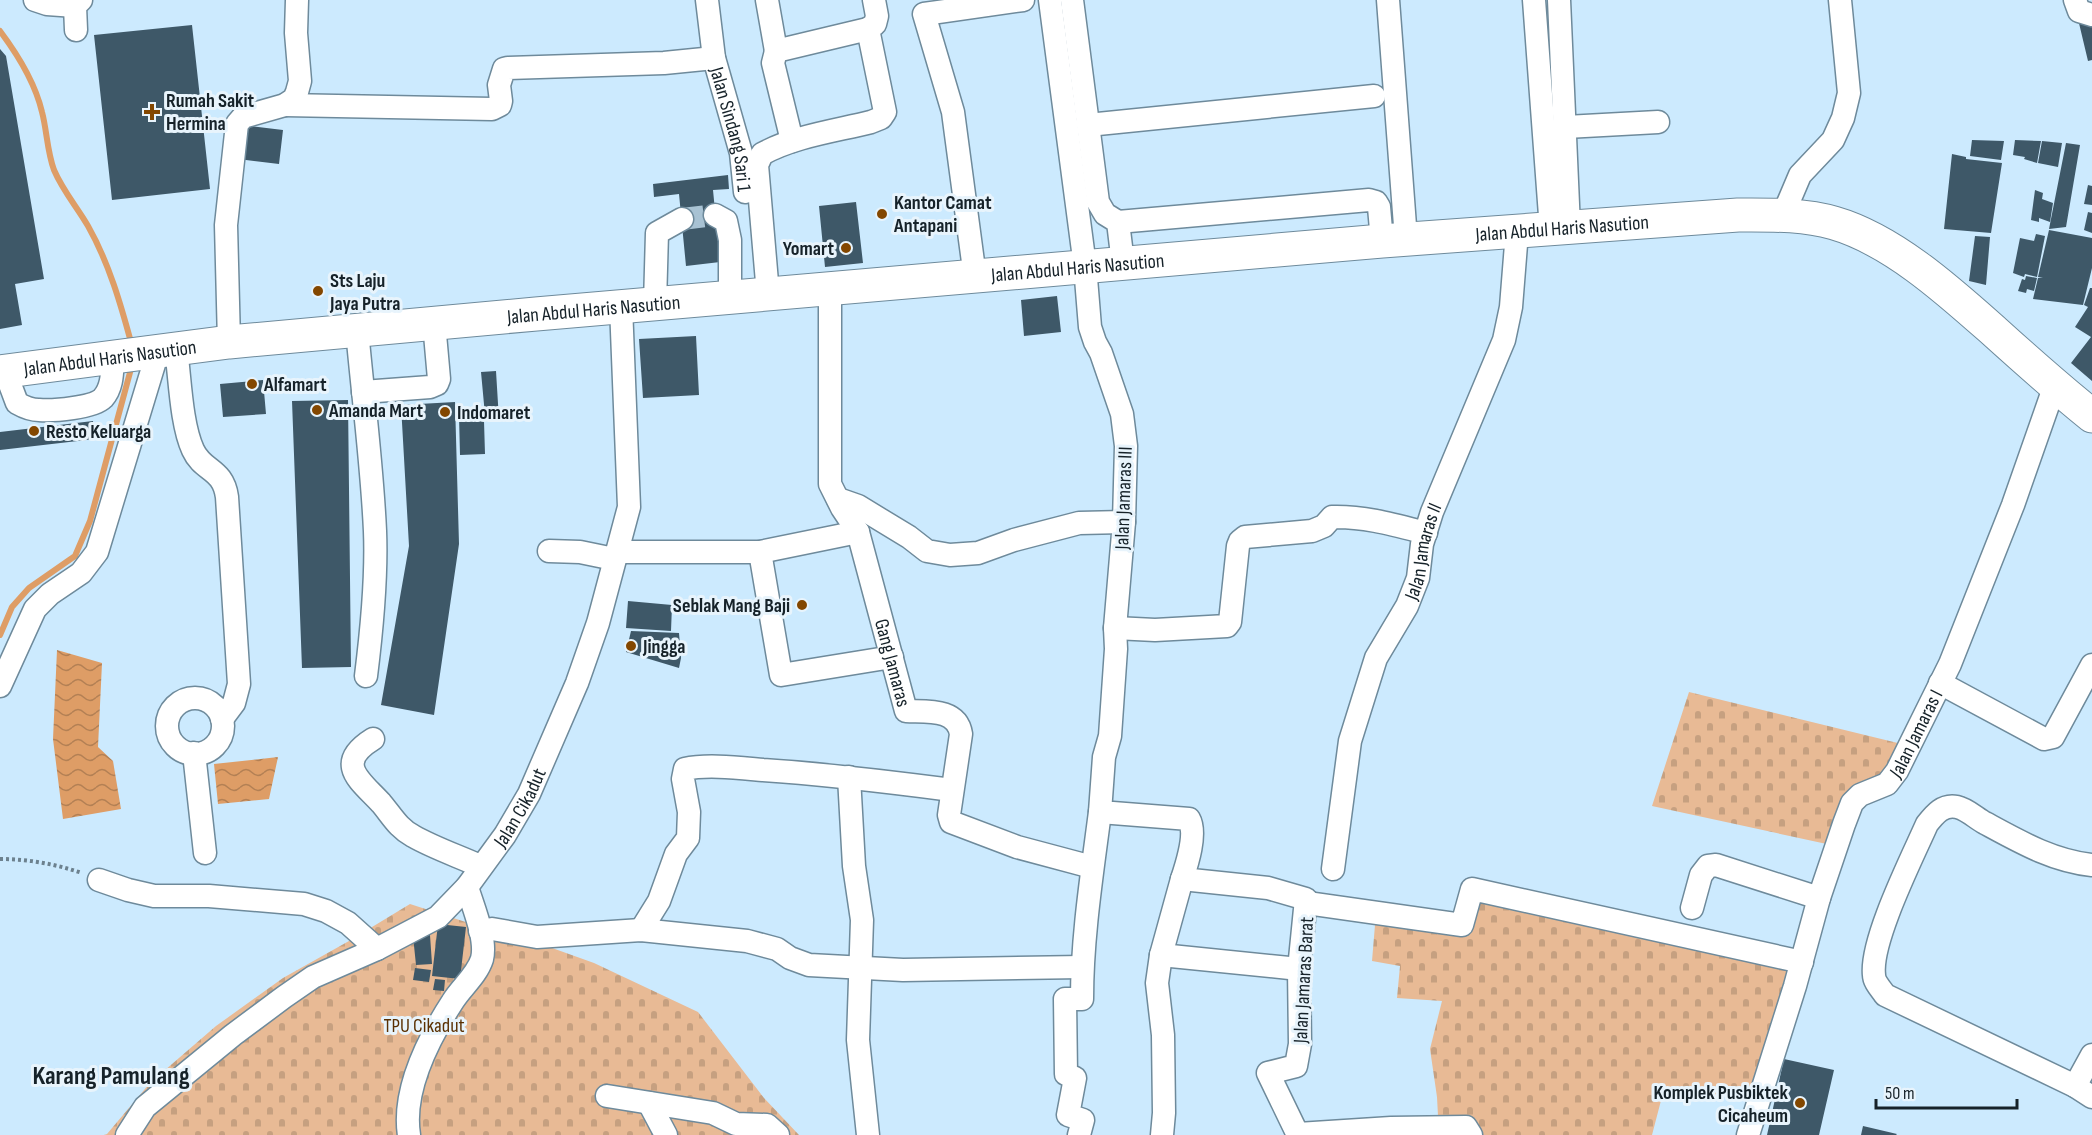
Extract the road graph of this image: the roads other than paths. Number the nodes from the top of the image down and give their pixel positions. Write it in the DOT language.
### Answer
graph roads {
  1 [pos="35,0"];
  2 [pos="297,0"];
  3 [pos="707,0"];
  4 [pos="767,0"];
  5 [pos="874,0"];
  6 [pos="1023,0"];
  7 [pos="1050,0"];
  8 [pos="1073,0"];
  9 [pos="1388,0"];
  10 [pos="1534,0"];
  11 [pos="1559,0"];
  12 [pos="1840,0"];
  13 [pos="2075,0"];
  14 [pos="78,3"];
  15 [pos="2092,15"];
  16 [pos="868,29"];
  17 [pos="76,30"];
  18 [pos="776,51"];
  19 [pos="714,58"];
  20 [pos="1374,96"];
  21 [pos="285,105"];
  22 [pos="1658,122"];
  23 [pos="1088,125"];
  24 [pos="1566,127"];
  25 [pos="792,141"];
  26 [pos="715,215"];
  27 [pos="1783,215"];
  28 [pos="682,219"];
  29 [pos="1118,222"];
  30 [pos="1560,228"];
  31 [pos="1517,232"];
  32 [pos="1394,240"];
  33 [pos="1123,263"];
  34 [pos="1085,267"];
  35 [pos="975,277"];
  36 [pos="830,289"];
  37 [pos="750,296"];
  38 [pos="655,304"];
  39 [pos="621,306"];
  40 [pos="434,323"];
  41 [pos="357,330"];
  42 [pos="229,342"];
  43 [pos="161,351"];
  44 [pos="115,357"];
  45 [pos="2,371"];
  46 [pos="2055,386"];
  47 [pos="363,392"];
  48 [pos="2092,416"];
  49 [pos="837,499"];
  50 [pos="1124,522"];
  51 [pos="858,532"];
  52 [pos="1426,533"];
  53 [pos="549,551"];
  54 [pos="760,552"];
  55 [pos="616,555"];
  56 [pos="1115,628"];
  57 [pos="892,657"];
  58 [pos="2092,665"];
  59 [pos="366,676"];
  60 [pos="1940,684"];
  61 [pos="0,686"];
  62 [pos="222,719"];
  63 [pos="373,739"];
  64 [pos="194,753"];
  65 [pos="849,777"];
  66 [pos="952,790"];
  67 [pos="1100,812"];
  68 [pos="206,853"];
  69 [pos="2092,865"];
  70 [pos="480,866"];
  71 [pos="1092,867"];
  72 [pos="1333,869"];
  73 [pos="1182,879"];
  74 [pos="99,880"];
  75 [pos="467,887"];
  76 [pos="1819,898"];
  77 [pos="1307,903"];
  78 [pos="1692,908"];
  79 [pos="641,930"];
  80 [pos="480,931"];
  81 [pos="377,948"];
  82 [pos="1161,955"];
  83 [pos="1802,962"];
  84 [pos="859,966"];
  85 [pos="1082,968"];
  86 [pos="1299,969"];
  87 [pos="2092,1055"];
  88 [pos="2083,1091"];
  89 [pos="607,1096"];
  90 [pos="649,1103"];
  91 [pos="1392,1132"];
  92 [pos="127,1135"];
  93 [pos="409,1135"];
  94 [pos="666,1135"];
  95 [pos="778,1135"];
  96 [pos="868,1135"];
  97 [pos="1079,1135"];
  98 [pos="1162,1135"];
  99 [pos="1298,1135"];
  100 [pos="1471,1135"];
  101 [pos="1748,1135"];
  1 -- 14 [label="street"];
  2 -- 21 [label="street"];
  3 -- 19 [label="street, Jalan Sindang Sari 1"];
  4 -- 18 [label="street"];
  5 -- 16 [label="street"];
  6 -- 35 [label="street"];
  7 -- 34 [label="street, Jalan Jamaras III"];
  8 -- 23 [label="street"];
  9 -- 32 [label="street"];
  10 -- 30 [label="street"];
  11 -- 24 [label="street"];
  12 -- 27 [label="street"];
  13 -- 15 [label="street"];
  14 -- 17 [label="street"];
  16 -- 18 [label="street"];
  16 -- 25 [label="street"];
  18 -- 25 [label="street"];
  19 -- 21 [label="street"];
  19 -- 37 [label="street, Jalan Sindang Sari 1"];
  20 -- 23 [label="street"];
  21 -- 42 [label="street"];
  22 -- 24 [label="street"];
  23 -- 29 [label="street"];
  24 -- 30 [label="street"];
  25 -- 37 [label="street"];
  26 -- 37 [label="street"];
  27 -- 30 [label="highway, Jalan Abdul Haris Nasution"];
  27 -- 46 [label="highway, Jalan Abdul Haris Nasution"];
  28 -- 38 [label="street"];
  29 -- 32 [label="street"];
  29 -- 33 [label="street"];
  30 -- 31 [label="highway, Jalan Abdul Haris Nasution"];
  31 -- 32 [label="highway, Jalan Abdul Haris Nasution"];
  31 -- 52 [label="street, Jalan Jamaras II"];
  32 -- 33 [label="highway, Jalan Abdul Haris Nasution"];
  33 -- 34 [label="highway, Jalan Abdul Haris Nasution"];
  34 -- 35 [label="highway, Jalan Abdul Haris Nasution"];
  34 -- 50 [label="street, Jalan Jamaras III"];
  35 -- 36 [label="highway, Jalan Abdul Haris Nasution"];
  36 -- 37 [label="highway, Jalan Abdul Haris Nasution"];
  36 -- 49 [label="street, Gang Jamaras"];
  37 -- 38 [label="highway, Jalan Abdul Haris Nasution"];
  38 -- 39 [label="highway, Jalan Abdul Haris Nasution"];
  39 -- 40 [label="highway, Jalan Abdul Haris Nasution"];
  39 -- 55 [label="street, Jalan Cikadut"];
  40 -- 41 [label="highway, Jalan Abdul Haris Nasution"];
  40 -- 47 [label="street"];
  41 -- 42 [label="highway, Jalan Abdul Haris Nasution"];
  41 -- 47 [label="street"];
  42 -- 43 [label="highway, Jalan Abdul Haris Nasution"];
  43 -- 44 [label="highway, Jalan Abdul Haris Nasution"];
  43 -- 61 [label="street"];
  43 -- 62 [label="street"];
  44 -- 45 [label="highway, Jalan Abdul Haris Nasution"];
  44 -- 45 [label="street"];
  46 -- 48 [label="highway, Jalan Abdul Haris Nasution"];
  46 -- 60 [label="street, Jalan Jamaras I"];
  47 -- 59 [label="street"];
  49 -- 50 [label="street"];
  49 -- 51 [label="street, Gang Jamaras"];
  50 -- 56 [label="street, Jalan Jamaras III"];
  51 -- 54 [label="street"];
  51 -- 57 [label="street, Gang Jamaras"];
  52 -- 56 [label="street"];
  52 -- 72 [label="street, Jalan Jamaras II"];
  53 -- 55 [label="street"];
  54 -- 55 [label="street"];
  54 -- 57 [label="street"];
  55 -- 70 [label="street, Jalan Cikadut"];
  56 -- 67 [label="street, Jalan Jamaras III"];
  57 -- 66 [label="street, Gang Jamaras"];
  58 -- 60 [label="street"];
  60 -- 76 [label="street, Jalan Jamaras I"];
  62 -- 64 [label="street"];
  62 -- 64 [label="street"];
  63 -- 70 [label="street"];
  64 -- 68 [label="street"];
  65 -- 66 [label="street"];
  65 -- 79 [label="street"];
  65 -- 84 [label="street"];
  66 -- 71 [label="street, Gang Jamaras"];
  67 -- 71 [label="street"];
  67 -- 73 [label="street"];
  69 -- 88 [label="street"];
  70 -- 75 [label="street, Jalan Cikadut"];
  71 -- 85 [label="street"];
  73 -- 77 [label="street, Jalan Jamaras Barat"];
  73 -- 82 [label="street"];
  74 -- 81 [label="street"];
  75 -- 80 [label="street"];
  75 -- 81 [label="street, Jalan Cikadut"];
  76 -- 78 [label="street"];
  76 -- 83 [label="street, Jalan Jamaras I"];
  77 -- 83 [label="street"];
  77 -- 86 [label="street, Jalan Jamaras Barat"];
  79 -- 80 [label="street"];
  79 -- 84 [label="street"];
  80 -- 93 [label="street"];
  81 -- 92 [label="street, Jalan Cikadut"];
  82 -- 86 [label="street"];
  82 -- 98 [label="street"];
  83 -- 101 [label="street, Jalan Jamaras I"];
  84 -- 85 [label="street"];
  84 -- 96 [label="street"];
  85 -- 97 [label="street"];
  86 -- 99 [label="street, Jalan Jamaras Barat"];
  87 -- 88 [label="street"];
  89 -- 90 [label="street"];
  90 -- 94 [label="street"];
  90 -- 95 [label="street"];
  91 -- 99 [label="street"];
  91 -- 100 [label="street"];
}
